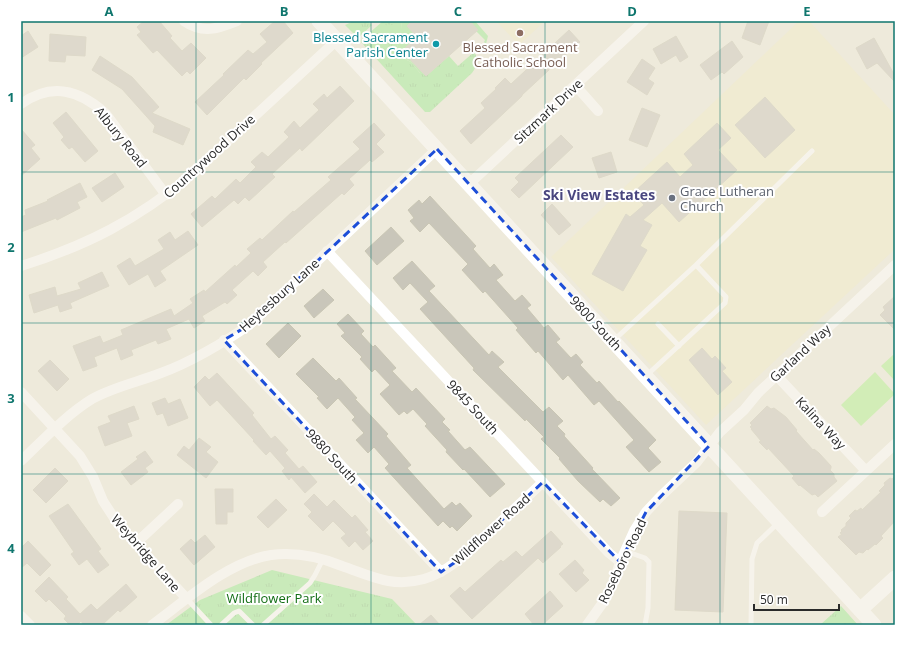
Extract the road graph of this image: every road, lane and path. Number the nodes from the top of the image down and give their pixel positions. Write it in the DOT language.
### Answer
graph roads {
  1 [pos="184,21"];
  2 [pos="237,21"];
  3 [pos="319,21"];
  4 [pos="644,21"];
  5 [pos="336,40"];
  6 [pos="575,85"];
  7 [pos="21,104"];
  8 [pos="598,111"];
  9 [pos="437,149"];
  10 [pos="812,151"];
  11 [pos="469,184"];
  12 [pos="166,195"];
  13 [pos="327,251"];
  14 [pos="696,264"];
  15 [pos="895,265"];
  16 [pos="21,266"];
  17 [pos="658,324"];
  18 [pos="224,340"];
  19 [pos="613,341"];
  20 [pos="679,346"];
  21 [pos="776,375"];
  22 [pos="646,377"];
  23 [pos="21,392"];
  24 [pos="56,429"];
  25 [pos="895,444"];
  26 [pos="709,446"];
  27 [pos="21,462"];
  28 [pos="866,471"];
  29 [pos="543,482"];
  30 [pos="178,504"];
  31 [pos="822,512"];
  32 [pos="779,522"];
  33 [pos="135,544"];
  34 [pos="625,552"];
  35 [pos="323,559"];
  36 [pos="620,562"];
  37 [pos="441,572"];
  38 [pos="895,578"];
  39 [pos="186,599"];
  40 [pos="860,610"];
  41 [pos="21,616"];
  42 [pos="30,625"];
  43 [pos="152,625"];
  44 [pos="211,625"];
  45 [pos="221,625"];
  46 [pos="253,625"];
  47 [pos="263,625"];
  48 [pos="586,625"];
  49 [pos="645,625"];
  50 [pos="751,625"];
  51 [pos="874,625"];
  1 -- 2 [label="street"];
  3 -- 5 [label="street, 9800 South"];
  4 -- 6 [label="street, Sitzmark Drive"];
  5 -- 9 [label="street, 9800 South"];
  5 -- 12 [label="street, Countrywood Drive"];
  6 -- 8 [label="street"];
  6 -- 11 [label="street, Sitzmark Drive"];
  7 -- 12 [label="street, Albury Road"];
  9 -- 11 [label="street, 9800 South"];
  9 -- 13 [label="street, Heytesbury Lane"];
  10 -- 14 [label="lane"];
  11 -- 19 [label="street, 9800 South"];
  12 -- 16 [label="street, Countrywood Drive"];
  13 -- 18 [label="street, Heytesbury Lane"];
  13 -- 29 [label="street, 9845 South"];
  14 -- 19 [label="lane"];
  14 -- 20 [label="lane"];
  15 -- 21 [label="street, Garland Way"];
  17 -- 20 [label="lane"];
  18 -- 24 [label="street, Heytesbury Lane"];
  18 -- 37 [label="street, 9880 South"];
  19 -- 22 [label="street, 9800 South"];
  20 -- 22 [label="lane"];
  21 -- 26 [label="street, Garland Way"];
  21 -- 28 [label="street, Kalina Way"];
  22 -- 26 [label="street, 9800 South"];
  23 -- 24 [label="street, Weybridge Lane"];
  24 -- 27 [label="street, Heytesbury Lane"];
  24 -- 33 [label="street, Weybridge Lane"];
  25 -- 28 [label="street"];
  26 -- 32 [label="street, 9800 South"];
  26 -- 34 [label="street, Roseboro Road"];
  28 -- 31 [label="street"];
  29 -- 36 [label="street, 9845 South"];
  29 -- 37 [label="street, Wildflower Road"];
  30 -- 33 [label="street"];
  32 -- 40 [label="street, 9800 South"];
  32 -- 50 [label="lane"];
  33 -- 39 [label="street, Weybridge Lane"];
  34 -- 36 [label="street, Roseboro Road"];
  34 -- 49 [label="lane"];
  35 -- 37 [label="street, Wildflower Road"];
  35 -- 39 [label="street, Wildflower Road"];
  35 -- 47 [label="lane"];
  36 -- 48 [label="street, Roseboro Road"];
  38 -- 40 [label="street"];
  39 -- 43 [label="street, Wildflower Road"];
  39 -- 44 [label="lane"];
  40 -- 51 [label="street, 9800 South"];
  41 -- 42 [label="street"];
  45 -- 46 [label="lane"];
}
